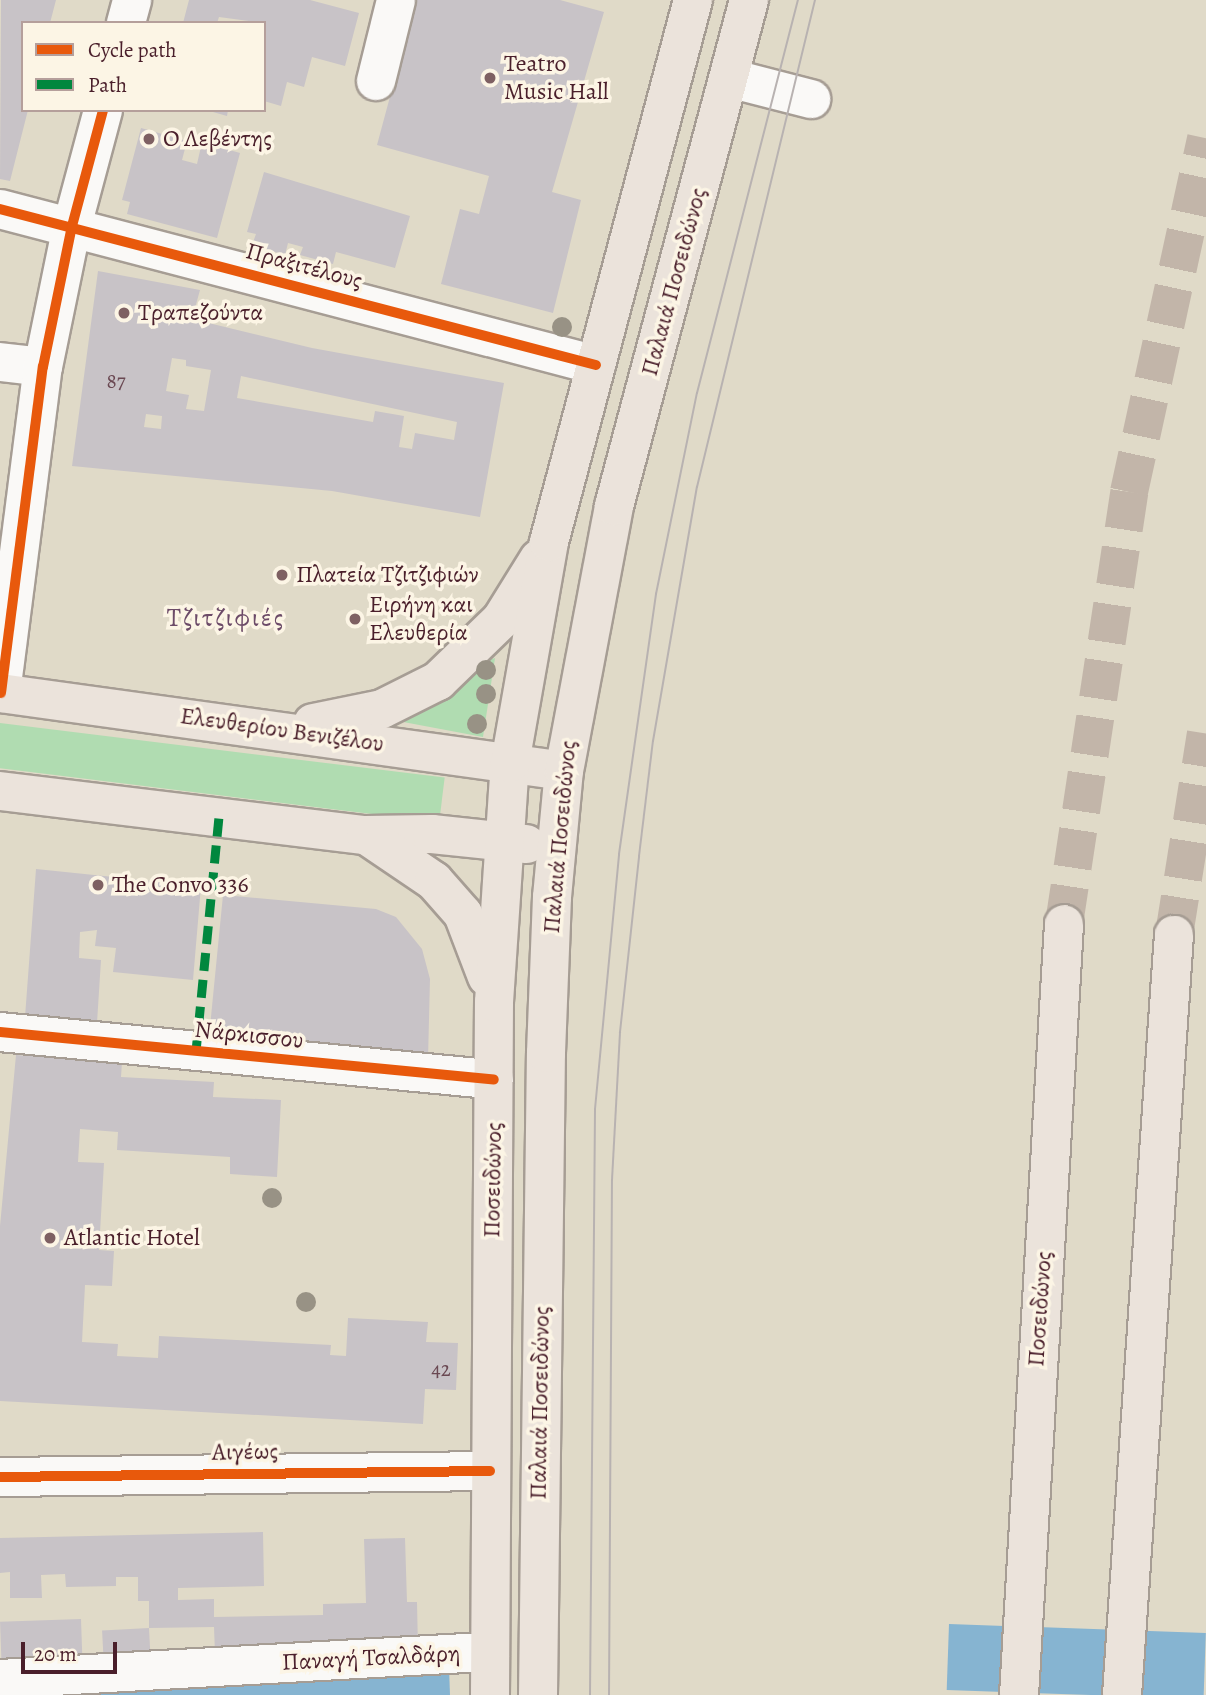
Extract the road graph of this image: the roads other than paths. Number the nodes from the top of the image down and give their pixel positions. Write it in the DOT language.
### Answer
graph roads {
  1 [pos="132,0"];
  2 [pos="693,0"];
  3 [pos="749,0"];
  4 [pos="392,1"];
  5 [pos="127,21"];
  6 [pos="376,81"];
  7 [pos="671,83"];
  8 [pos="726,88"];
  9 [pos="811,99"];
  10 [pos="102,112"];
  11 [pos="0,209"];
  12 [pos="72,226"];
  13 [pos="0,362"];
  14 [pos="596,365"];
  15 [pos="43,367"];
  16 [pos="549,542"];
  17 [pos="0,693"];
  18 [pos="264,727"];
  19 [pos="510,763"];
  20 [pos="564,771"];
  21 [pos="0,791"];
  22 [pos="366,835"];
  23 [pos="503,841"];
  24 [pos="556,847"];
  25 [pos="1064,924"];
  26 [pos="1174,935"];
  27 [pos="494,1002"];
  28 [pos="0,1032"];
  29 [pos="494,1080"];
  30 [pos="490,1471"];
  31 [pos="0,1477"];
  32 [pos="490,1652"];
  33 [pos="0,1679"];
  34 [pos="490,1695"];
  35 [pos="538,1695"];
  36 [pos="1019,1695"];
  37 [pos="1122,1695"];
  1 -- 5 [label="street"];
  2 -- 7 [label="main road"];
  3 -- 8 [label="main road, Παλαιά Ποσειδώνος"];
  4 -- 6 [label="street"];
  7 -- 8 [label="main road"];
  7 -- 14 [label="main road"];
  8 -- 9 [label="street"];
  8 -- 20 [label="main road, Παλαιά Ποσειδώνος"];
  10 -- 12 [label="street"];
  11 -- 12 [label="street, Πραξιτέλους"];
  12 -- 14 [label="street, Πραξιτέλους"];
  12 -- 15 [label="street"];
  13 -- 15 [label="street"];
  14 -- 16 [label="main road"];
  15 -- 17 [label="street"];
  16 -- 18 [label="main road"];
  16 -- 19 [label="main road"];
  17 -- 18 [label="main road, Ελευθερίου Βενιζέλου"];
  18 -- 19 [label="main road, Ελευθερίου Βενιζέλου"];
  19 -- 20 [label="main road, Ελευθερίου Βενιζέλου"];
  19 -- 23 [label="main road"];
  20 -- 24 [label="main road, Παλαιά Ποσειδώνος"];
  21 -- 22 [label="main road"];
  22 -- 23 [label="main road"];
  22 -- 27 [label="main road"];
  23 -- 24 [label="main road"];
  23 -- 27 [label="main road"];
  24 -- 35 [label="main road, Παλαιά Ποσειδώνος"];
  25 -- 36 [label="main road, Ποσειδώνος"];
  26 -- 37 [label="main road"];
  27 -- 29 [label="main road, Ποσειδώνος"];
  28 -- 29 [label="street, Νάρκισσου"];
  29 -- 30 [label="main road, Ποσειδώνος"];
  30 -- 31 [label="street, Αιγέως"];
  30 -- 32 [label="main road, Ποσειδώνος"];
  32 -- 33 [label="street, Παναγή Τσαλδάρη"];
  32 -- 34 [label="main road"];
}
